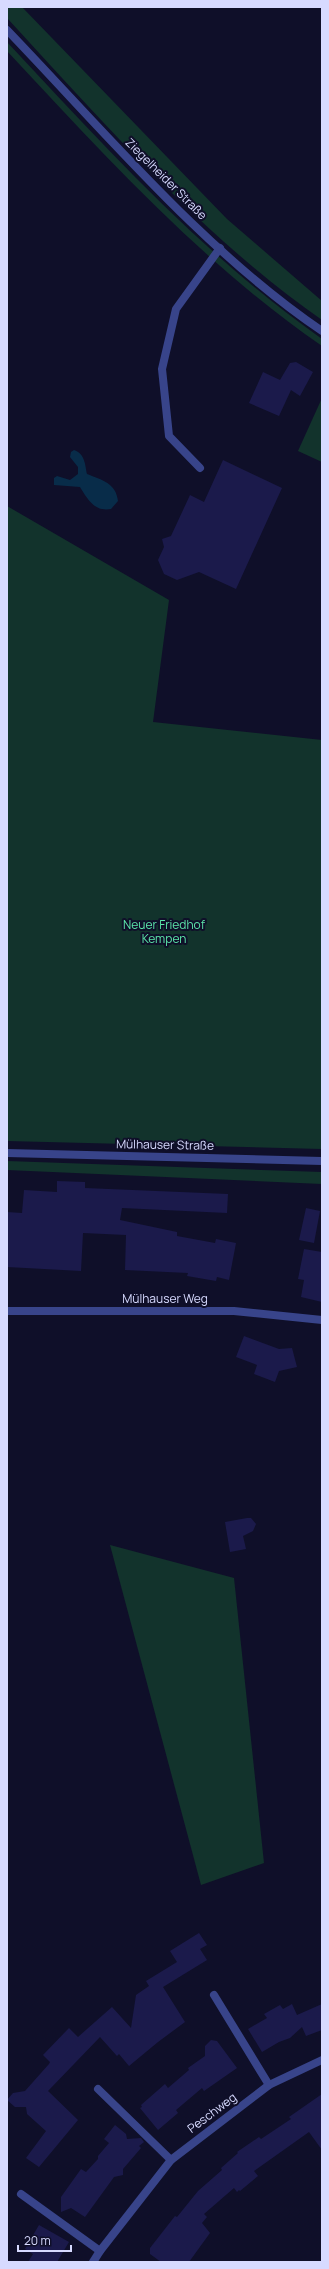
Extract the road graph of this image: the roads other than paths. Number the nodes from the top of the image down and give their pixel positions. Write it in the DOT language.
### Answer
graph roads {
  1 [pos="7,30"];
  2 [pos="220,248"];
  3 [pos="322,330"];
  4 [pos="200,468"];
  5 [pos="7,1153"];
  6 [pos="322,1161"];
  7 [pos="7,1311"];
  8 [pos="322,1320"];
  9 [pos="214,1995"];
  10 [pos="322,2060"];
  11 [pos="269,2085"];
  12 [pos="98,2089"];
  13 [pos="171,2160"];
  14 [pos="21,2194"];
  15 [pos="100,2251"];
  16 [pos="93,2262"];
  1 -- 2 [label="street, Ziegelheider Straße"];
  2 -- 3 [label="street, Ziegelheider Straße"];
  2 -- 4 [label="street"];
  5 -- 6 [label="street, Mülhauser Straße"];
  7 -- 8 [label="street, Mülhauser Weg"];
  9 -- 11 [label="street"];
  10 -- 11 [label="street, Peschweg"];
  11 -- 13 [label="street, Peschweg"];
  12 -- 13 [label="street"];
  13 -- 15 [label="street, Peschweg"];
  14 -- 15 [label="street"];
  15 -- 16 [label="street, Peschweg"];
}
